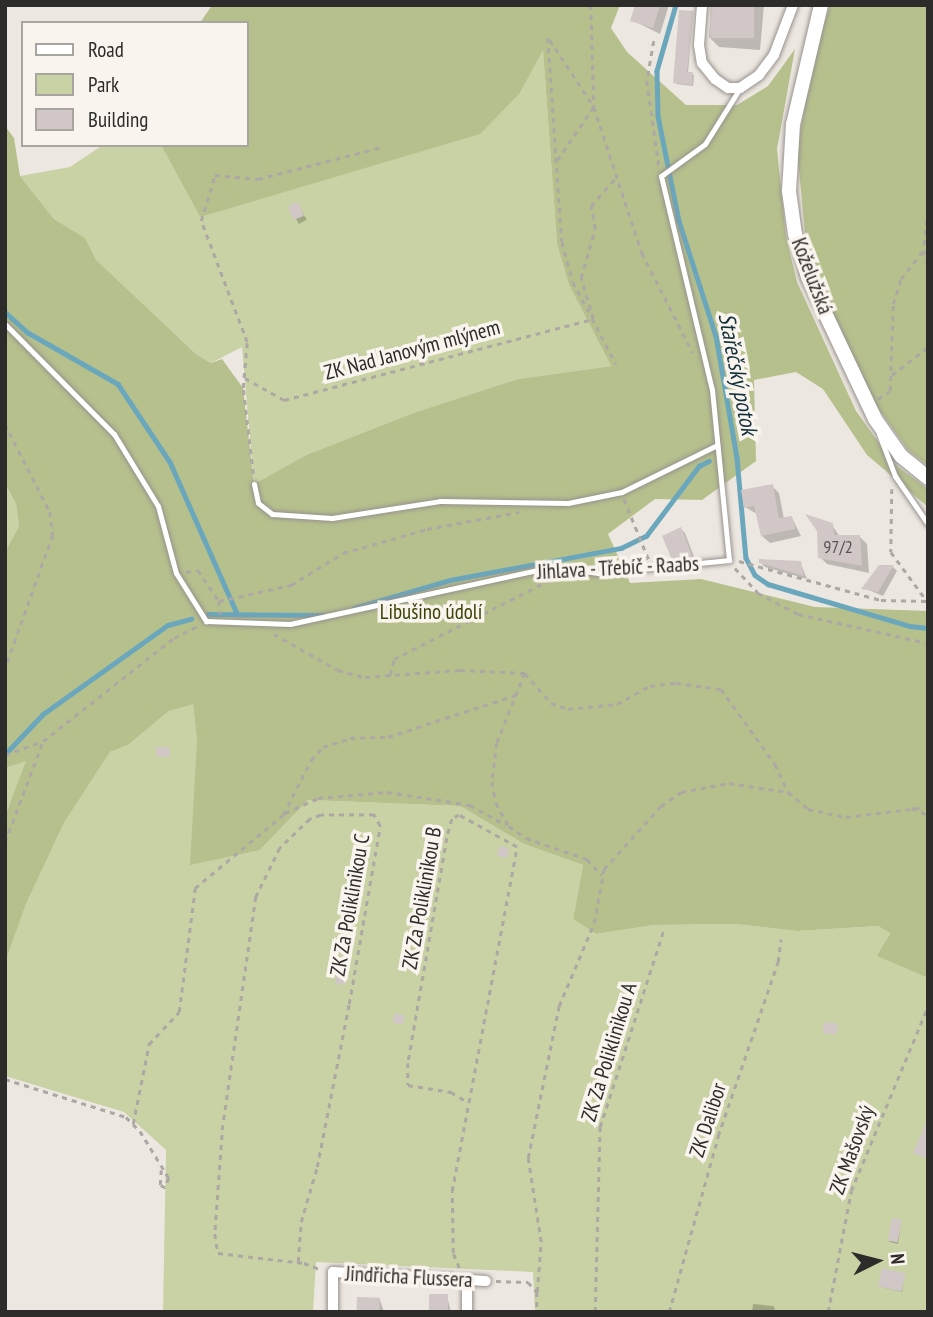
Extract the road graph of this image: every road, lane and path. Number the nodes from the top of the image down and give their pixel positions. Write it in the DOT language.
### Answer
graph roads {
  1 [pos="591,5"];
  2 [pos="702,5"];
  3 [pos="793,5"];
  4 [pos="821,5"];
  5 [pos="654,41"];
  6 [pos="740,88"];
  7 [pos="594,107"];
  8 [pos="382,147"];
  9 [pos="557,162"];
  10 [pos="617,176"];
  11 [pos="661,176"];
  12 [pos="927,220"];
  13 [pos="924,250"];
  14 [pos="928,266"];
  15 [pos="593,319"];
  16 [pos="5,324"];
  17 [pos="928,347"];
  18 [pos="694,356"];
  19 [pos="616,365"];
  20 [pos="892,375"];
  21 [pos="244,378"];
  22 [pos="868,404"];
  23 [pos="5,424"];
  24 [pos="717,445"];
  25 [pos="890,465"];
  26 [pos="928,478"];
  27 [pos="254,484"];
  28 [pos="622,492"];
  29 [pos="530,510"];
  30 [pos="928,524"];
  31 [pos="729,560"];
  32 [pos="656,568"];
  33 [pos="570,569"];
  34 [pos="176,573"];
  35 [pos="219,601"];
  36 [pos="928,601"];
  37 [pos="206,621"];
  38 [pos="221,624"];
  39 [pos="265,625"];
  40 [pos="928,643"];
  41 [pos="5,670"];
  42 [pos="525,673"];
  43 [pos="390,675"];
  44 [pos="516,695"];
  45 [pos="43,741"];
  46 [pos="5,755"];
  47 [pos="788,792"];
  48 [pos="909,807"];
  49 [pos="928,807"];
  50 [pos="283,815"];
  51 [pos="928,815"];
  52 [pos="509,826"];
  53 [pos="5,842"];
  54 [pos="602,875"];
  55 [pos="664,929"];
  56 [pos="781,940"];
  57 [pos="928,1006"];
  58 [pos="5,1079"];
  59 [pos="466,1101"];
  60 [pos="133,1124"];
  61 [pos="161,1170"];
  62 [pos="298,1262"];
  63 [pos="316,1268"];
  64 [pos="333,1272"];
  65 [pos="467,1280"];
  66 [pos="486,1281"];
  67 [pos="537,1292"];
  68 [pos="332,1312"];
  69 [pos="467,1312"];
  70 [pos="537,1312"];
  71 [pos="595,1312"];
  72 [pos="669,1312"];
  73 [pos="828,1312"];
  1 -- 7 [label="path"];
  2 -- 6 [label="street"];
  3 -- 6 [label="street"];
  4 -- 22 [label="main road, Koželužská"];
  5 -- 11 [label="path"];
  6 -- 11 [label="lane"];
  7 -- 9 [label="path"];
  7 -- 9 [label="path"];
  7 -- 10 [label="path"];
  8 -- 21 [label="path"];
  9 -- 15 [label="path"];
  10 -- 15 [label="path"];
  10 -- 18 [label="path"];
  11 -- 24 [label="lane"];
  12 -- 13 [label="path"];
  13 -- 14 [label="path"];
  13 -- 20 [label="path"];
  15 -- 19 [label="path"];
  15 -- 21 [label="path, ZK Nad Janovým mlýnem"];
  16 -- 34 [label="lane"];
  17 -- 20 [label="path"];
  20 -- 22 [label="path"];
  21 -- 27 [label="path"];
  22 -- 25 [label="lane"];
  22 -- 26 [label="main road, Koželužská"];
  23 -- 41 [label="path"];
  24 -- 28 [label="lane"];
  24 -- 31 [label="lane"];
  25 -- 30 [label="lane"];
  25 -- 36 [label="path"];
  27 -- 28 [label="lane"];
  28 -- 32 [label="path"];
  29 -- 35 [label="path"];
  31 -- 32 [label="lane, Jihlava - Třebíč - Raabs"];
  31 -- 36 [label="path"];
  31 -- 40 [label="path"];
  32 -- 33 [label="lane, Jihlava - Třebíč - Raabs"];
  33 -- 39 [label="lane, Jihlava - Třebíč - Raabs"];
  33 -- 43 [label="path"];
  34 -- 35 [label="path"];
  34 -- 37 [label="lane"];
  35 -- 38 [label="path"];
  37 -- 38 [label="lane, Jihlava - Třebíč - Raabs"];
  37 -- 45 [label="path"];
  38 -- 39 [label="lane, Jihlava - Třebíč - Raabs"];
  39 -- 43 [label="path"];
  42 -- 43 [label="path"];
  42 -- 44 [label="path"];
  42 -- 47 [label="path"];
  44 -- 50 [label="path"];
  44 -- 52 [label="path"];
  45 -- 46 [label="path"];
  45 -- 53 [label="path"];
  47 -- 48 [label="path"];
  47 -- 54 [label="path"];
  48 -- 49 [label="path"];
  48 -- 51 [label="path"];
  50 -- 52 [label="path"];
  50 -- 60 [label="path"];
  52 -- 54 [label="path"];
  54 -- 67 [label="path"];
  55 -- 71 [label="path, ZK Za Poliklinikou A"];
  56 -- 72 [label="path, ZK Dalibor"];
  57 -- 73 [label="path, ZK Mašovský"];
  58 -- 60 [label="path"];
  59 -- 59 [label="path, ZK Za Poliklinikou B"];
  59 -- 65 [label="path, ZK Za Poliklinikou B"];
  60 -- 61 [label="path"];
  62 -- 62 [label="path, ZK Za Poliklinikou C"];
  62 -- 63 [label="path, ZK Za Poliklinikou C"];
  63 -- 64 [label="street, Jindřicha Flussera"];
  64 -- 65 [label="street, Jindřicha Flussera"];
  64 -- 68 [label="street, Jindřicha Flussera"];
  65 -- 66 [label="street, Jindřicha Flussera"];
  65 -- 69 [label="street"];
  66 -- 67 [label="path"];
  67 -- 70 [label="path"];
}
